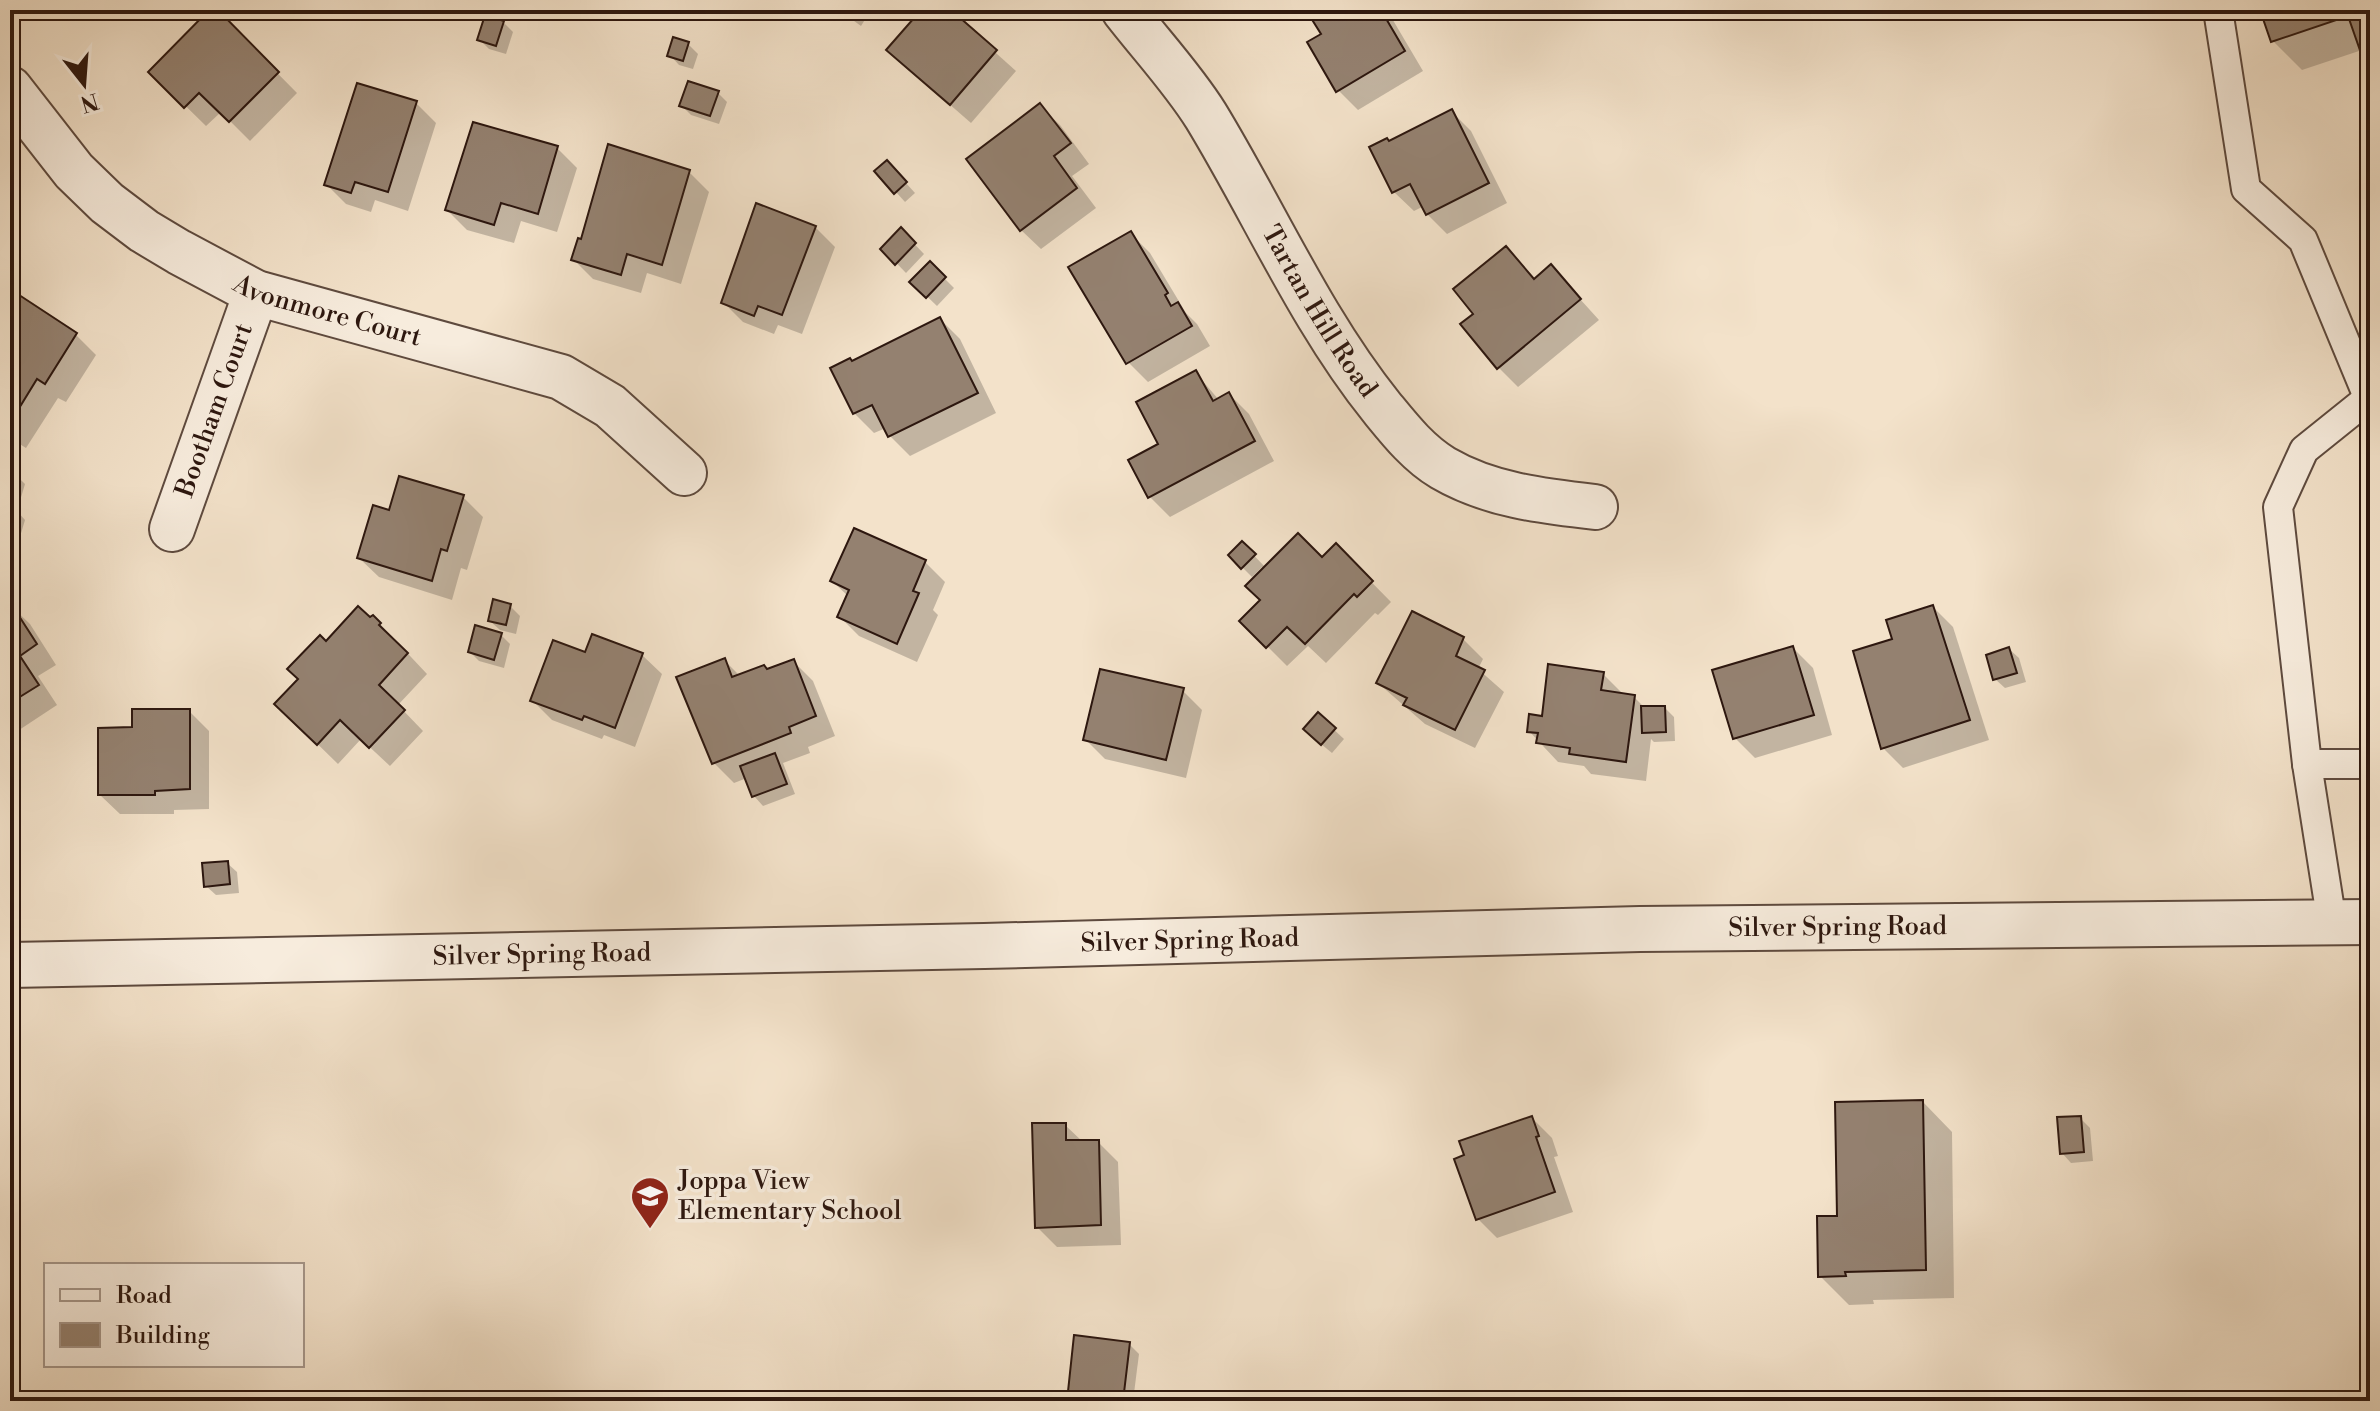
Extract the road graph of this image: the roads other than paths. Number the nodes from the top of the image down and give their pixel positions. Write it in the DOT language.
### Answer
graph roads {
  1 [pos="1124,10"];
  2 [pos="2218,10"];
  3 [pos="10,89"];
  4 [pos="256,293"];
  5 [pos="2369,397"];
  6 [pos="684,473"];
  7 [pos="1595,507"];
  8 [pos="172,529"];
  9 [pos="2307,764"];
  10 [pos="2370,764"];
  11 [pos="2351,923"];
  12 [pos="10,965"];
  1 -- 7 [label="street, Tartan Hill Road"];
  2 -- 5 [label="lane"];
  3 -- 4 [label="street, Avonmore Court"];
  4 -- 6 [label="street, Avonmore Court"];
  4 -- 8 [label="street, Bootham Court"];
  5 -- 9 [label="lane"];
  9 -- 10 [label="lane"];
  9 -- 11 [label="lane"];
  11 -- 12 [label="street, Silver Spring Road"];
}
